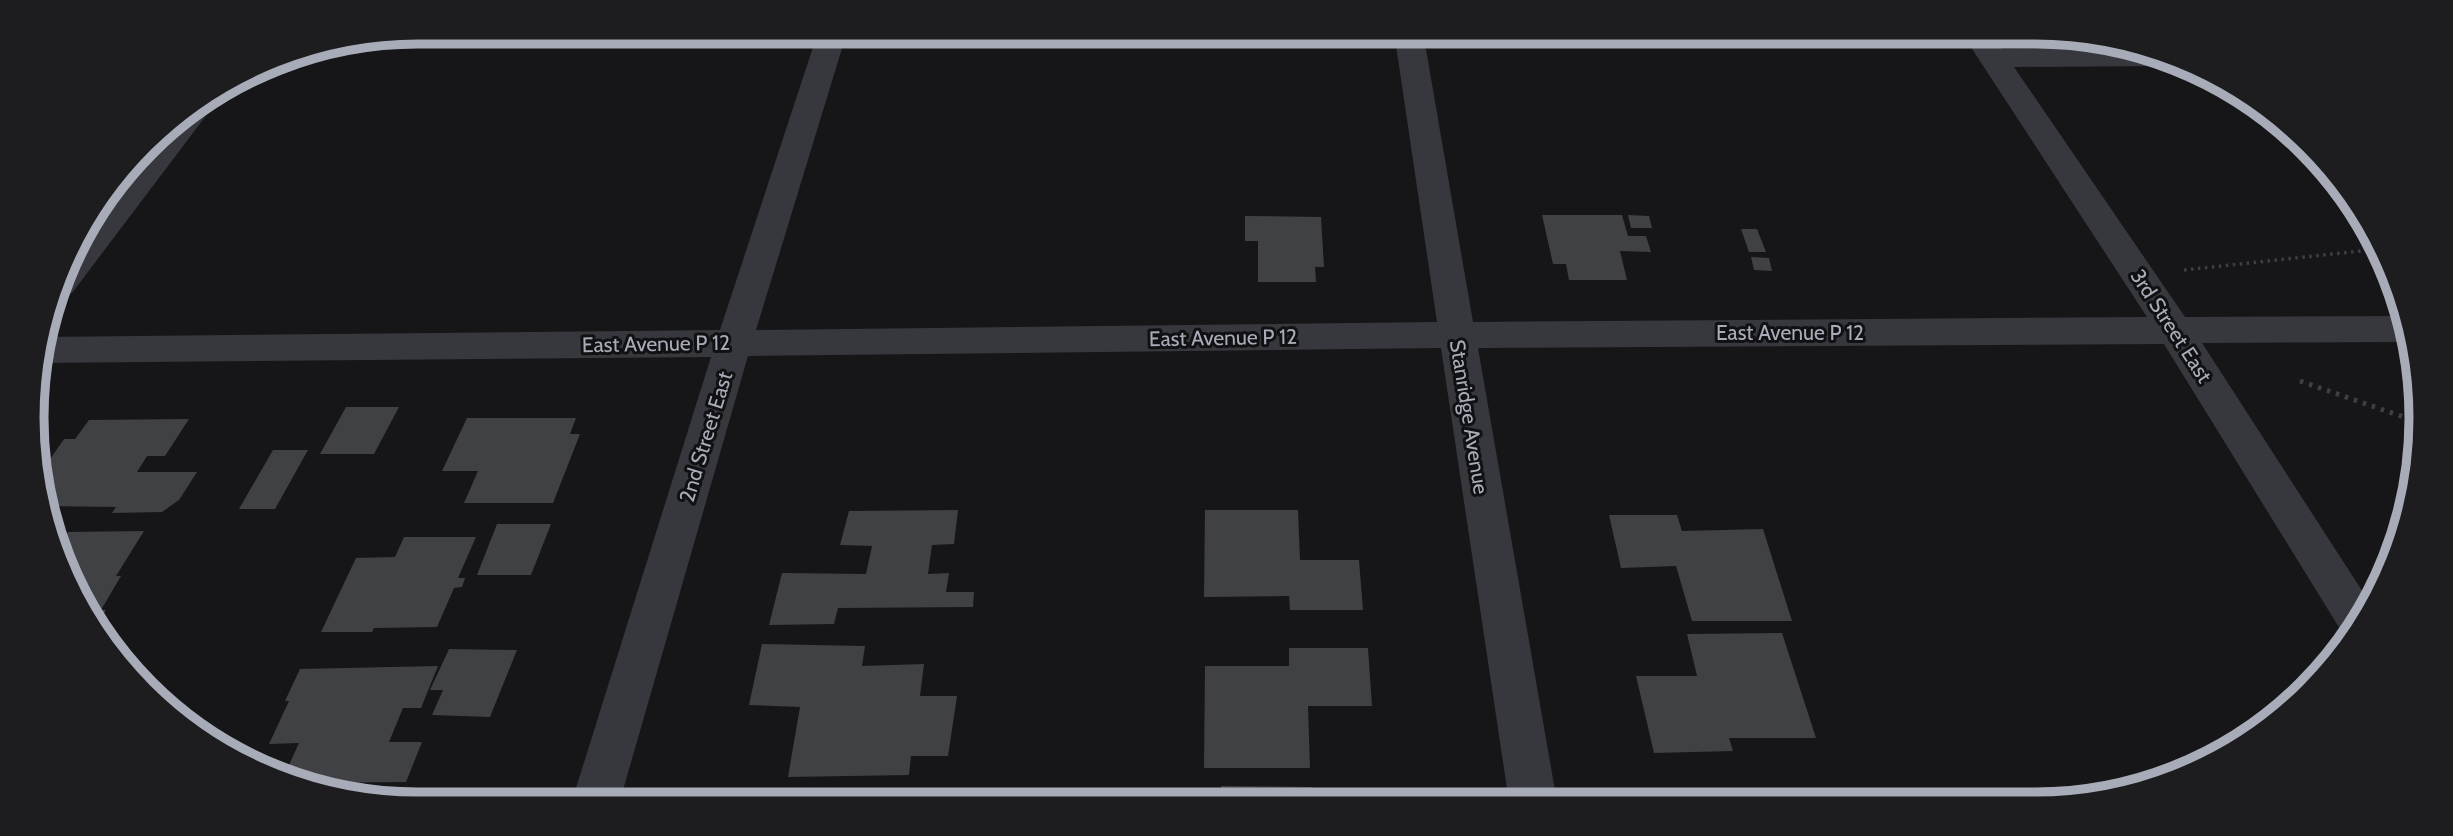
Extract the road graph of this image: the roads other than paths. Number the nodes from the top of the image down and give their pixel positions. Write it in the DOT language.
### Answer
graph roads {
  1 [pos="828,44"];
  2 [pos="1410,44"];
  3 [pos="1985,45"];
  4 [pos="2122,54"];
  5 [pos="177,132"];
  6 [pos="79,260"];
  7 [pos="2398,329"];
  8 [pos="2175,331"];
  9 [pos="1455,335"];
  10 [pos="734,343"];
  11 [pos="50,351"];
  12 [pos="2354,614"];
  13 [pos="599,792"];
  14 [pos="1531,792"];
  1 -- 10 [label="street, 2nd Street East"];
  2 -- 9 [label="street, Stanridge Avenue"];
  3 -- 4 [label="street"];
  3 -- 8 [label="street, 3rd Street East"];
  5 -- 6 [label="street"];
  7 -- 8 [label="street, East Avenue P 12"];
  8 -- 9 [label="street, East Avenue P 12"];
  8 -- 12 [label="street, 3rd Street East"];
  9 -- 10 [label="street, East Avenue P 12"];
  9 -- 14 [label="street, Stanridge Avenue"];
  10 -- 11 [label="street, East Avenue P 12"];
  10 -- 13 [label="street, 2nd Street East"];
}
